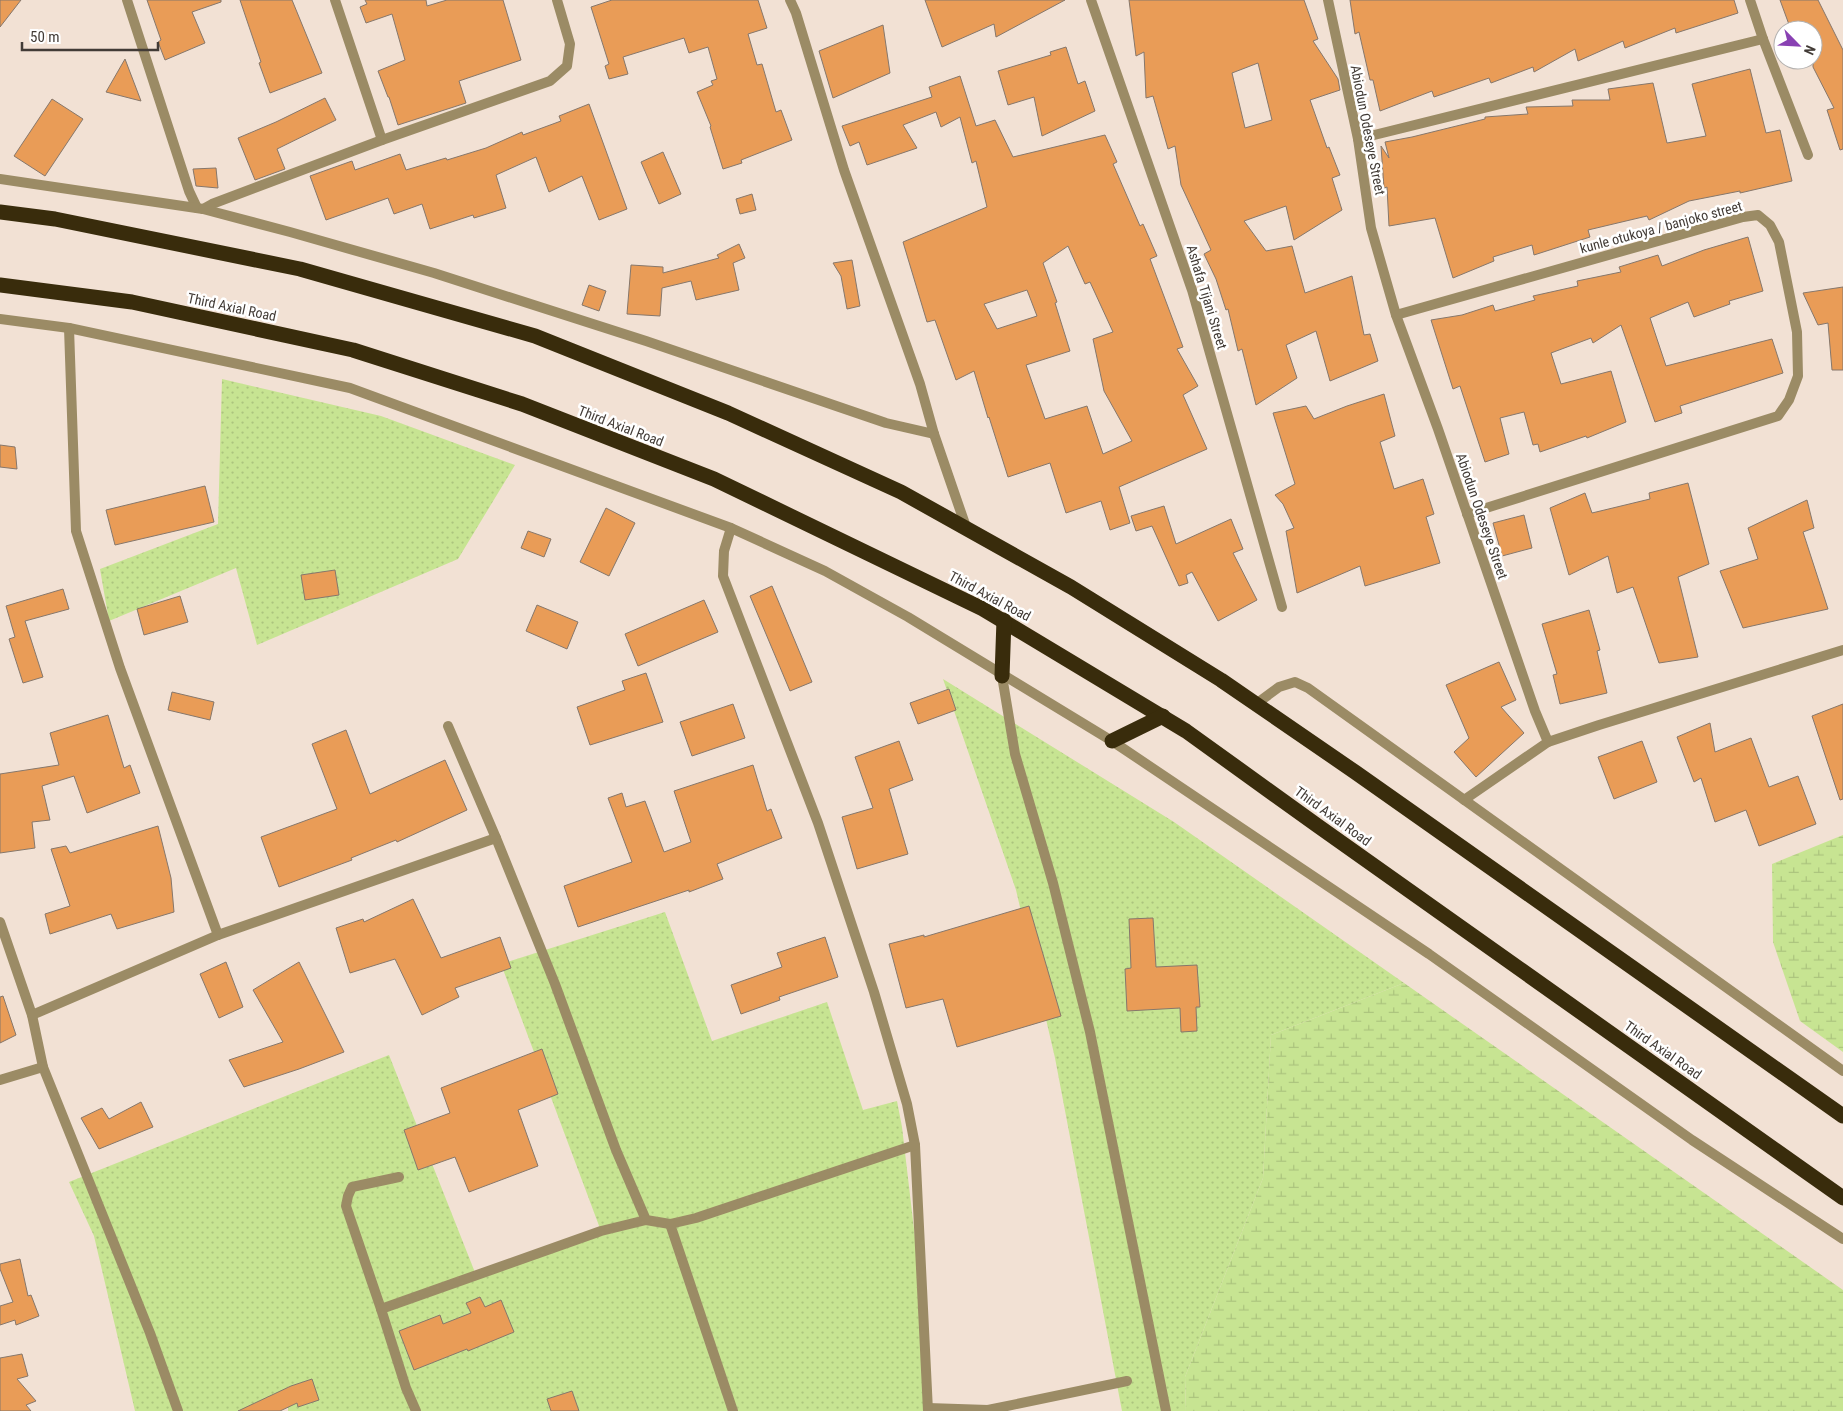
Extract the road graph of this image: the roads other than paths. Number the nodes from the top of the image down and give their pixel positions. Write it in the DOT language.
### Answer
graph roads {
  1 [pos="127,0"];
  2 [pos="335,0"];
  3 [pos="557,0"];
  4 [pos="790,0"];
  5 [pos="1090,0"];
  6 [pos="1328,0"];
  7 [pos="1750,0"];
  8 [pos="1763,40"];
  9 [pos="1358,139"];
  10 [pos="382,140"];
  11 [pos="1808,155"];
  12 [pos="0,178"];
  13 [pos="200,209"];
  14 [pos="0,212"];
  15 [pos="0,284"];
  16 [pos="1396,315"];
  17 [pos="0,319"];
  18 [pos="69,328"];
  19 [pos="934,434"];
  20 [pos="1467,514"];
  21 [pos="966,527"];
  22 [pos="731,528"];
  23 [pos="1282,607"];
  24 [pos="1004,620"];
  25 [pos="1841,651"];
  26 [pos="1002,676"];
  27 [pos="1256,704"];
  28 [pos="1163,716"];
  29 [pos="448,726"];
  30 [pos="1112,741"];
  31 [pos="1548,742"];
  32 [pos="1464,800"];
  33 [pos="496,838"];
  34 [pos="0,922"];
  35 [pos="218,935"];
  36 [pos="32,1015"];
  37 [pos="43,1067"];
  38 [pos="1843,1071"];
  39 [pos="0,1080"];
  40 [pos="1843,1116"];
  41 [pos="914,1145"];
  42 [pos="398,1177"];
  43 [pos="1843,1198"];
  44 [pos="646,1220"];
  45 [pos="670,1224"];
  46 [pos="1843,1239"];
  47 [pos="381,1309"];
  48 [pos="1127,1380"];
  49 [pos="928,1410"];
  50 [pos="178,1411"];
  51 [pos="416,1411"];
  52 [pos="733,1411"];
  53 [pos="1166,1411"];
  1 -- 13 [label="street"];
  2 -- 10 [label="street"];
  3 -- 10 [label="street"];
  4 -- 19 [label="street"];
  5 -- 23 [label="street, Ashafa Tijani Street"];
  6 -- 9 [label="street, Abiodun Odeseye Street"];
  7 -- 8 [label="street"];
  8 -- 9 [label="street"];
  8 -- 11 [label="street"];
  9 -- 16 [label="street, Abiodun Odeseye Street"];
  10 -- 13 [label="street"];
  12 -- 13 [label="street"];
  13 -- 19 [label="street"];
  14 -- 21 [label="highway"];
  15 -- 24 [label="highway, Third Axial Road"];
  16 -- 20 [label="street, Abiodun Odeseye Street"];
  16 -- 20 [label="street, kunle otukoya / banjoko street"];
  17 -- 18 [label="street"];
  18 -- 22 [label="street"];
  18 -- 35 [label="street"];
  19 -- 21 [label="street"];
  20 -- 31 [label="street, Abiodun Odeseye Street"];
  21 -- 27 [label="highway"];
  22 -- 26 [label="street"];
  22 -- 41 [label="street"];
  24 -- 26 [label="highway"];
  24 -- 28 [label="highway, Third Axial Road"];
  25 -- 31 [label="street"];
  26 -- 30 [label="street"];
  26 -- 53 [label="street"];
  27 -- 32 [label="street"];
  27 -- 40 [label="highway"];
  28 -- 30 [label="highway"];
  28 -- 43 [label="highway, Third Axial Road"];
  29 -- 33 [label="street"];
  30 -- 46 [label="street"];
  31 -- 32 [label="street"];
  32 -- 38 [label="street"];
  33 -- 35 [label="street"];
  33 -- 44 [label="street"];
  34 -- 36 [label="street"];
  35 -- 36 [label="street"];
  36 -- 37 [label="street"];
  37 -- 39 [label="street"];
  37 -- 50 [label="street"];
  41 -- 45 [label="street"];
  41 -- 49 [label="street"];
  42 -- 47 [label="street"];
  44 -- 45 [label="street"];
  44 -- 47 [label="street"];
  45 -- 52 [label="street"];
  47 -- 51 [label="street"];
  48 -- 49 [label="street"];
}
